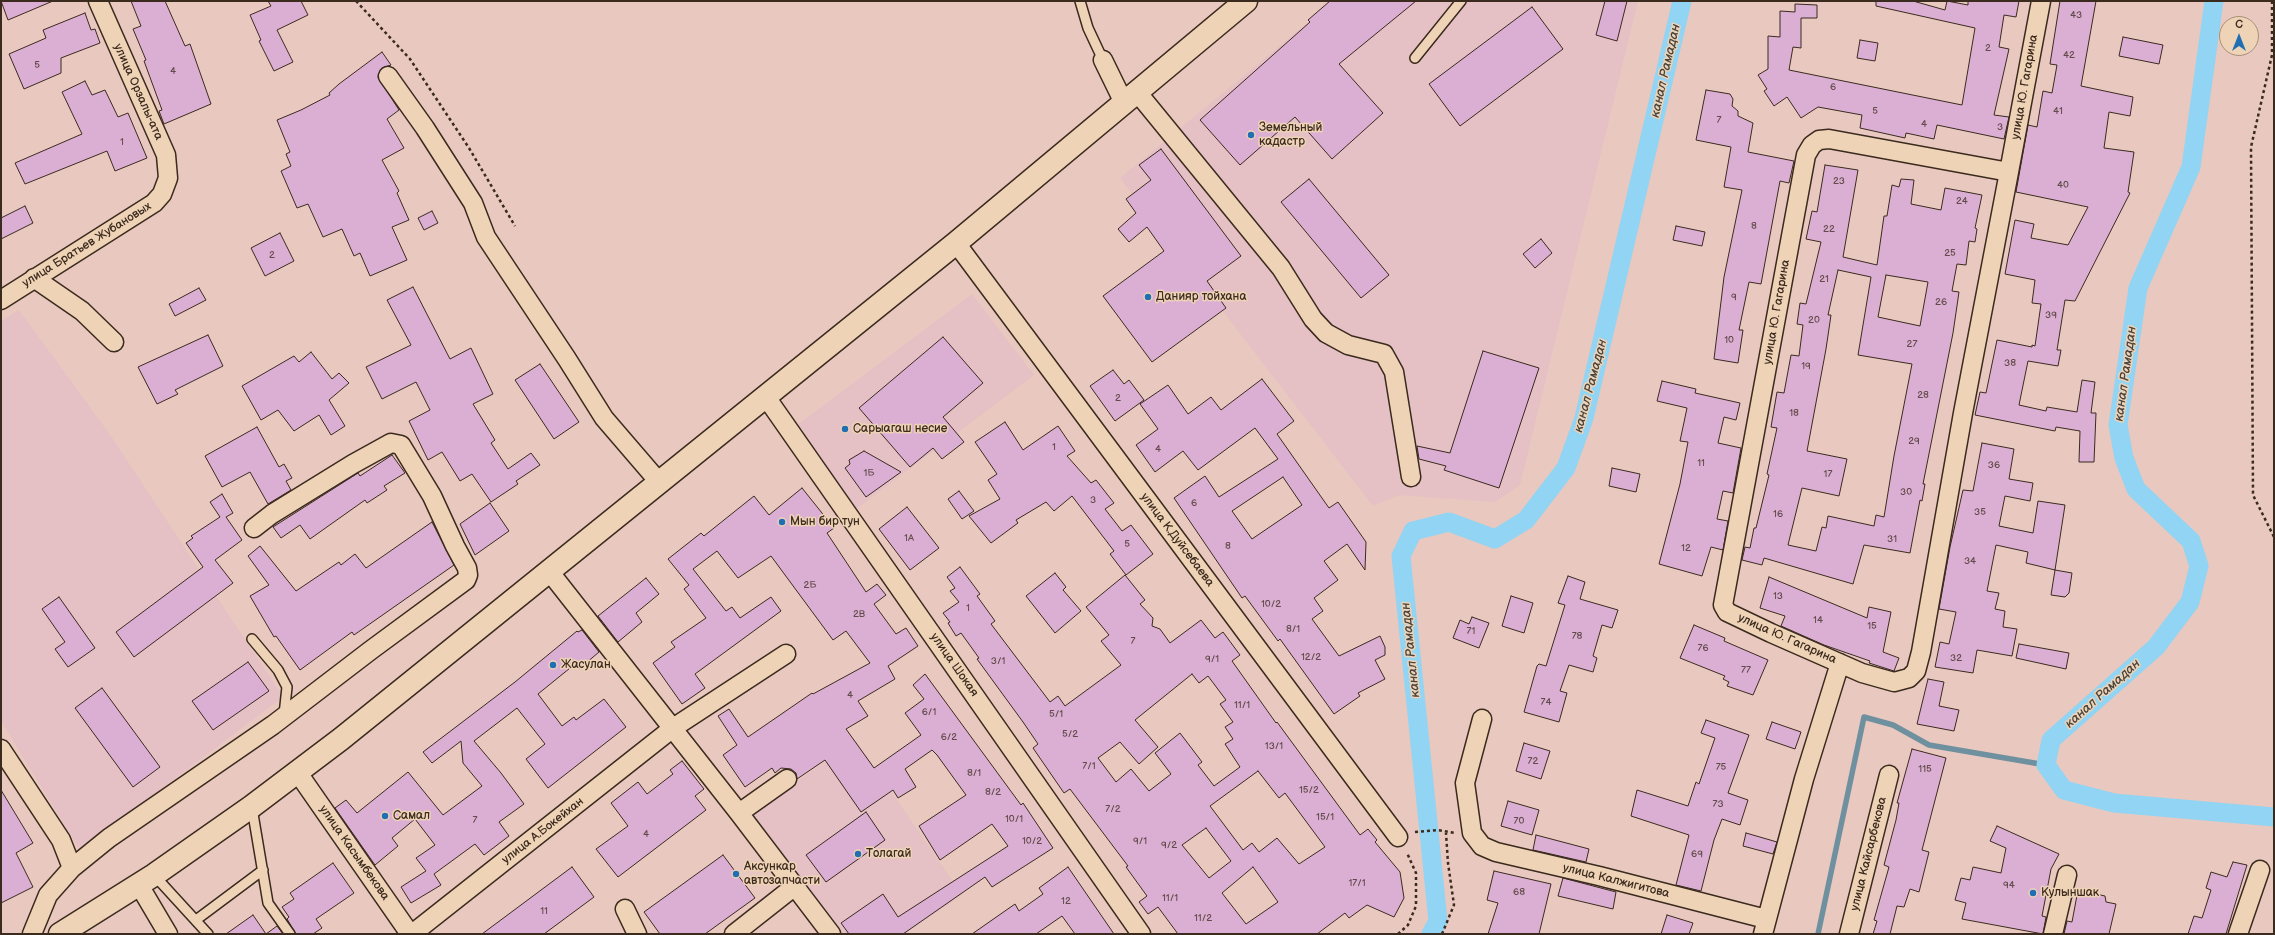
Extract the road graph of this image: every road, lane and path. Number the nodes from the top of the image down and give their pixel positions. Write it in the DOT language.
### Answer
graph roads {
  1 [pos="98,1"];
  2 [pos="356,1"];
  3 [pos="1080,1"];
  4 [pos="1246,1"];
  5 [pos="1461,1"];
  6 [pos="2041,1"];
  7 [pos="2272,1"];
  8 [pos="1414,58"];
  9 [pos="1103,60"];
  10 [pos="388,76"];
  11 [pos="1131,97"];
  12 [pos="2009,172"];
  13 [pos="166,184"];
  14 [pos="515,226"];
  15 [pos="956,243"];
  16 [pos="34,278"];
  17 [pos="1,300"];
  18 [pos="114,342"];
  19 [pos="766,396"];
  20 [pos="1411,477"];
  21 [pos="659,482"];
  22 [pos="254,528"];
  23 [pos="2274,537"];
  24 [pos="549,571"];
  25 [pos="252,640"];
  26 [pos="786,654"];
  27 [pos="1840,664"];
  28 [pos="284,717"];
  29 [pos="1482,719"];
  30 [pos="673,728"];
  31 [pos="1,749"];
  32 [pos="298,773"];
  33 [pos="1889,775"];
  34 [pos="787,779"];
  35 [pos="251,807"];
  36 [pos="739,813"];
  37 [pos="1422,830"];
  38 [pos="1438,830"];
  39 [pos="1446,832"];
  40 [pos="1398,837"];
  41 [pos="72,868"];
  42 [pos="262,870"];
  43 [pos="2260,870"];
  44 [pos="2067,875"];
  45 [pos="146,880"];
  46 [pos="795,886"];
  47 [pos="625,909"];
  48 [pos="196,920"];
  49 [pos="1765,926"];
  50 [pos="32,934"];
  51 [pos="60,934"];
  52 [pos="168,934"];
  53 [pos="208,934"];
  54 [pos="290,934"];
  55 [pos="411,934"];
  56 [pos="637,934"];
  57 [pos="734,934"];
  58 [pos="830,934"];
  59 [pos="1141,934"];
  60 [pos="1398,934"];
  61 [pos="1442,934"];
  62 [pos="1849,934"];
  63 [pos="2053,934"];
  64 [pos="2238,934"];
  1 -- 13 [label="street, улица Орзалы-ата"];
  2 -- 14 [label="path"];
  3 -- 9 [label="lane"];
  4 -- 11 [label="highway"];
  5 -- 8 [label="lane"];
  6 -- 12 [label="street, улица Ю. Гагарина"];
  7 -- 23 [label="path"];
  9 -- 11 [label="street"];
  10 -- 21 [label="street"];
  11 -- 15 [label="highway"];
  11 -- 20 [label="street"];
  12 -- 27 [label="street, улица Ю. Гагарина"];
  12 -- 27 [label="street, улица Ю. Гагарина"];
  13 -- 16 [label="street, улица Братьев Жубановых"];
  15 -- 19 [label="highway"];
  15 -- 40 [label="street, улица К.Дуйсебаева"];
  16 -- 17 [label="street, улица Братьев Жубановых"];
  16 -- 18 [label="street"];
  19 -- 21 [label="highway"];
  19 -- 59 [label="street, улица Шокая"];
  21 -- 24 [label="highway"];
  22 -- 28 [label="street"];
  24 -- 30 [label="street"];
  24 -- 32 [label="highway"];
  25 -- 28 [label="lane"];
  26 -- 30 [label="street, улица А.Бокейхан"];
  27 -- 49 [label="street, улица Калжигитова"];
  28 -- 41 [label="street"];
  29 -- 49 [label="street, улица Калжигитова"];
  30 -- 36 [label="street"];
  30 -- 55 [label="street, улица А.Бокейхан"];
  31 -- 41 [label="street"];
  32 -- 35 [label="highway"];
  32 -- 55 [label="street, улица Касымбекова"];
  33 -- 62 [label="street, улица Кайсарбекова"];
  34 -- 36 [label="street"];
  35 -- 42 [label="lane"];
  35 -- 45 [label="highway"];
  36 -- 46 [label="street"];
  37 -- 38 [label="path"];
  39 -- 61 [label="path"];
  40 -- 60 [label="path"];
  41 -- 50 [label="street"];
  42 -- 48 [label="lane"];
  42 -- 54 [label="lane"];
  43 -- 64 [label="street"];
  44 -- 63 [label="street"];
  45 -- 48 [label="lane"];
  45 -- 51 [label="highway"];
  45 -- 52 [label="street"];
  46 -- 57 [label="street"];
  46 -- 58 [label="street"];
  47 -- 56 [label="street"];
  48 -- 53 [label="lane"];
}
